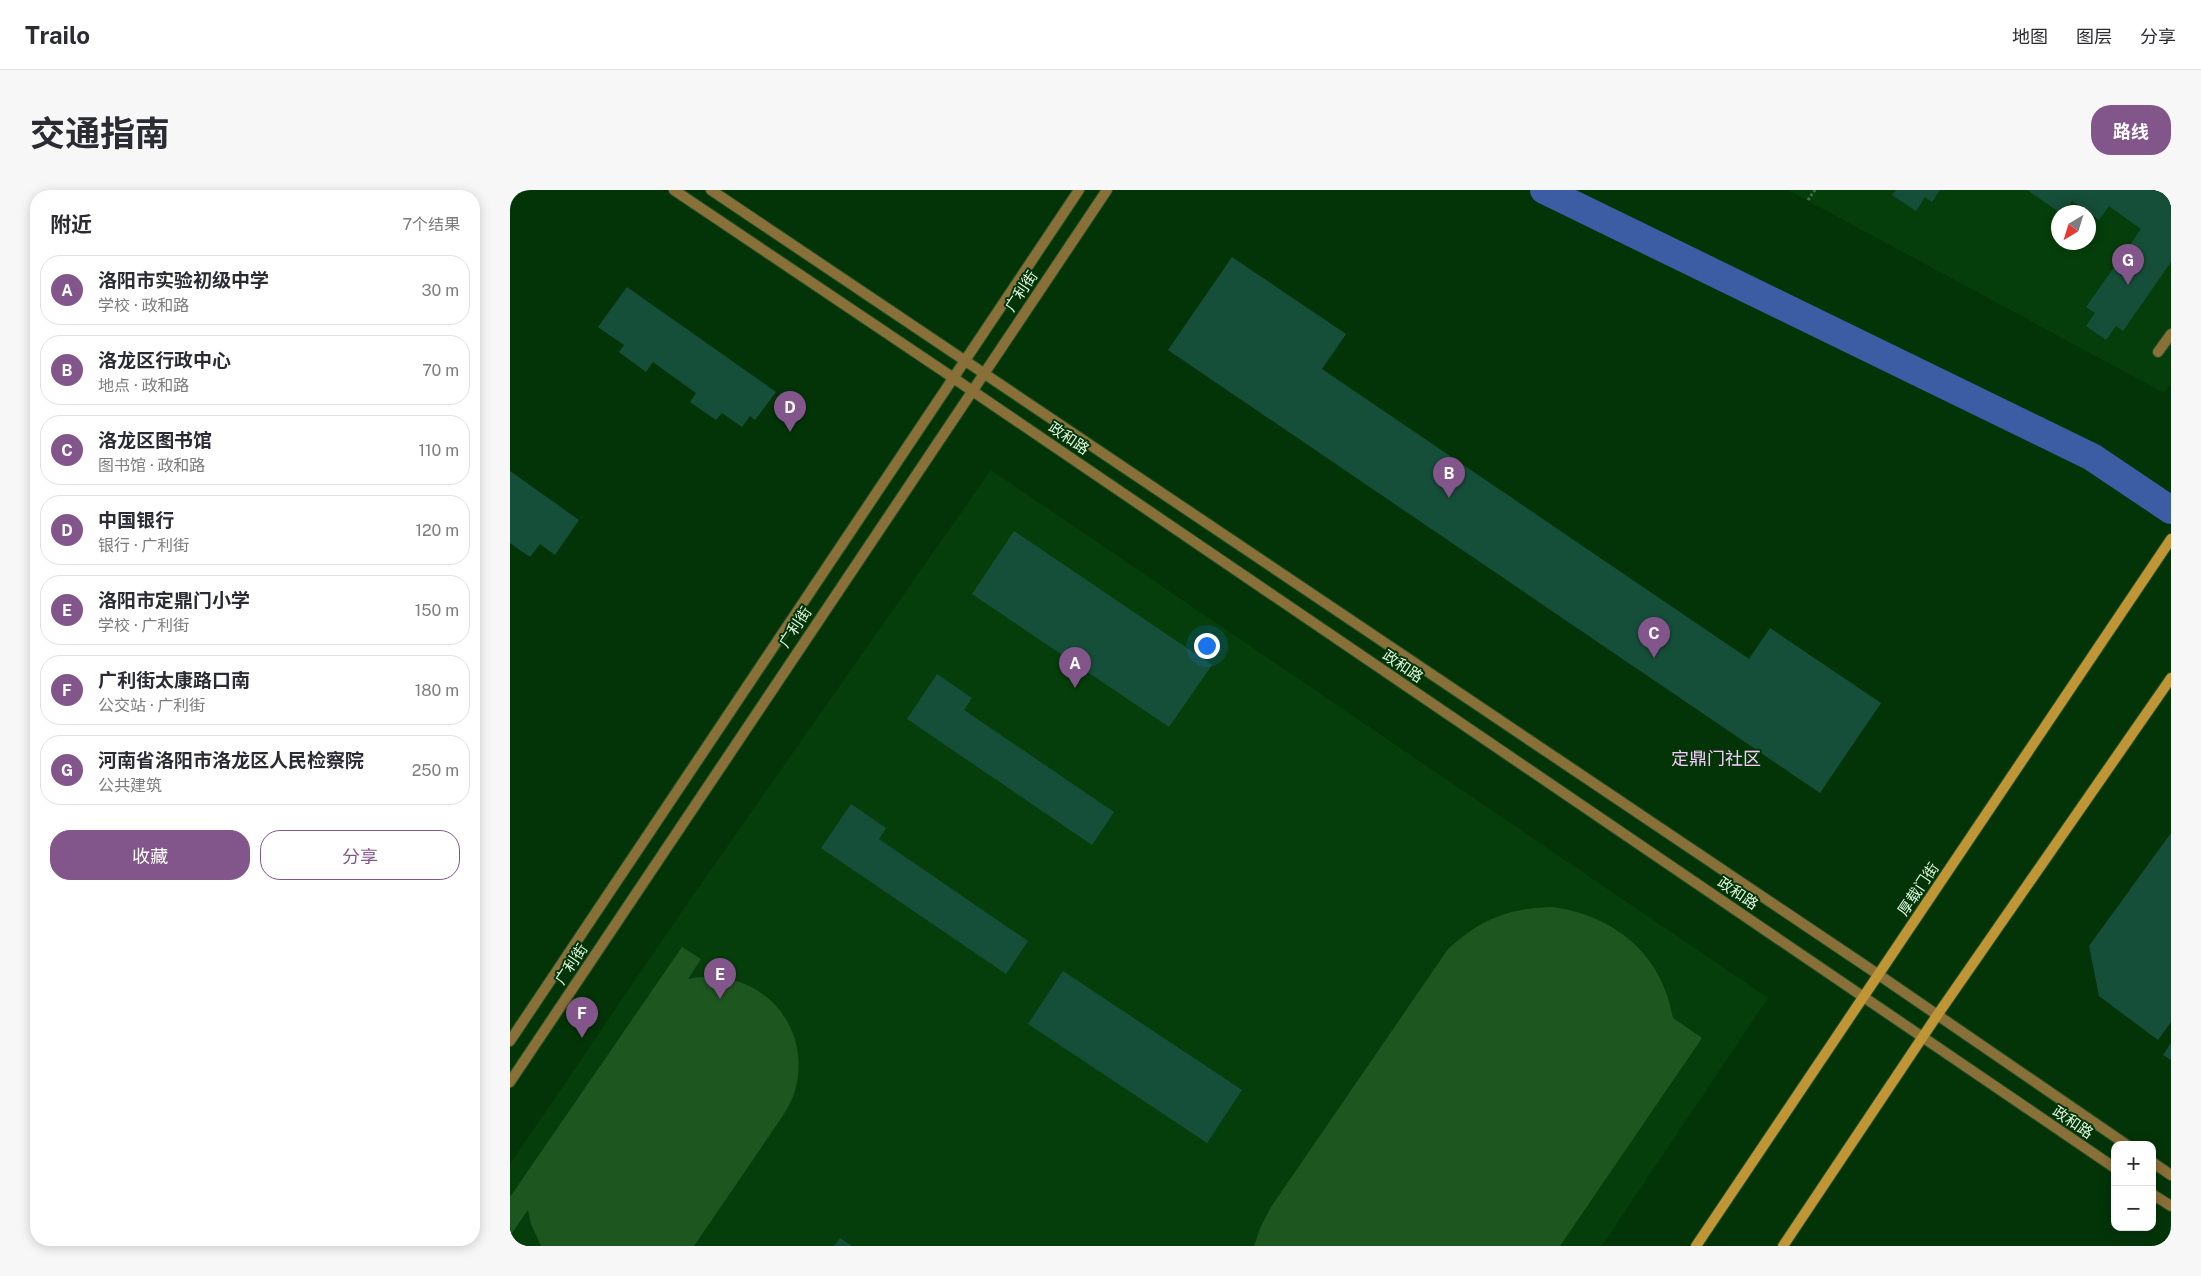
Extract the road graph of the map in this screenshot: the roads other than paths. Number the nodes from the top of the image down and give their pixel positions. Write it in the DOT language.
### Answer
graph roads {
  1 [pos="674,190"];
  2 [pos="711,190"];
  3 [pos="1079,190"];
  4 [pos="1107,190"];
  5 [pos="2171,334"];
  6 [pos="2158,352"];
  7 [pos="964,359"];
  8 [pos="984,372"];
  9 [pos="952,377"];
  10 [pos="972,390"];
  11 [pos="2171,539"];
  12 [pos="2171,678"];
  13 [pos="1879,975"];
  14 [pos="1864,997"];
  15 [pos="1938,1014"];
  16 [pos="1922,1037"];
  17 [pos="510,1041"];
  18 [pos="510,1082"];
  19 [pos="2121,1141"];
  20 [pos="2111,1165"];
  21 [pos="2156,1165"];
  22 [pos="2171,1175"];
  23 [pos="2156,1197"];
  24 [pos="2171,1206"];
  25 [pos="1696,1246"];
  26 [pos="1783,1246"];
  1 -- 9 [label="street, 政和路"];
  2 -- 7 [label="street, 政和路"];
  3 -- 7 [label="street, 广利街"];
  4 -- 8 [label="street, 广利街"];
  5 -- 6 [label="street"];
  7 -- 8 [label="street, 政和路"];
  7 -- 9 [label="street, 广利街"];
  8 -- 10 [label="street, 广利街"];
  8 -- 13 [label="street, 政和路"];
  9 -- 10 [label="street, 政和路"];
  9 -- 17 [label="street, 广利街"];
  10 -- 14 [label="street, 政和路"];
  10 -- 18 [label="street, 广利街"];
  11 -- 13 [label="main road, 厚载门街"];
  12 -- 15 [label="main road"];
  13 -- 14 [label="main road, 厚载门街"];
  13 -- 15 [label="street, 政和路"];
  14 -- 16 [label="street, 政和路"];
  14 -- 25 [label="main road, 厚载门街"];
  15 -- 16 [label="main road"];
  15 -- 19 [label="street, 政和路"];
  16 -- 20 [label="street, 政和路"];
  16 -- 26 [label="main road"];
  21 -- 22 [label="street"];
  23 -- 24 [label="street"];
}
